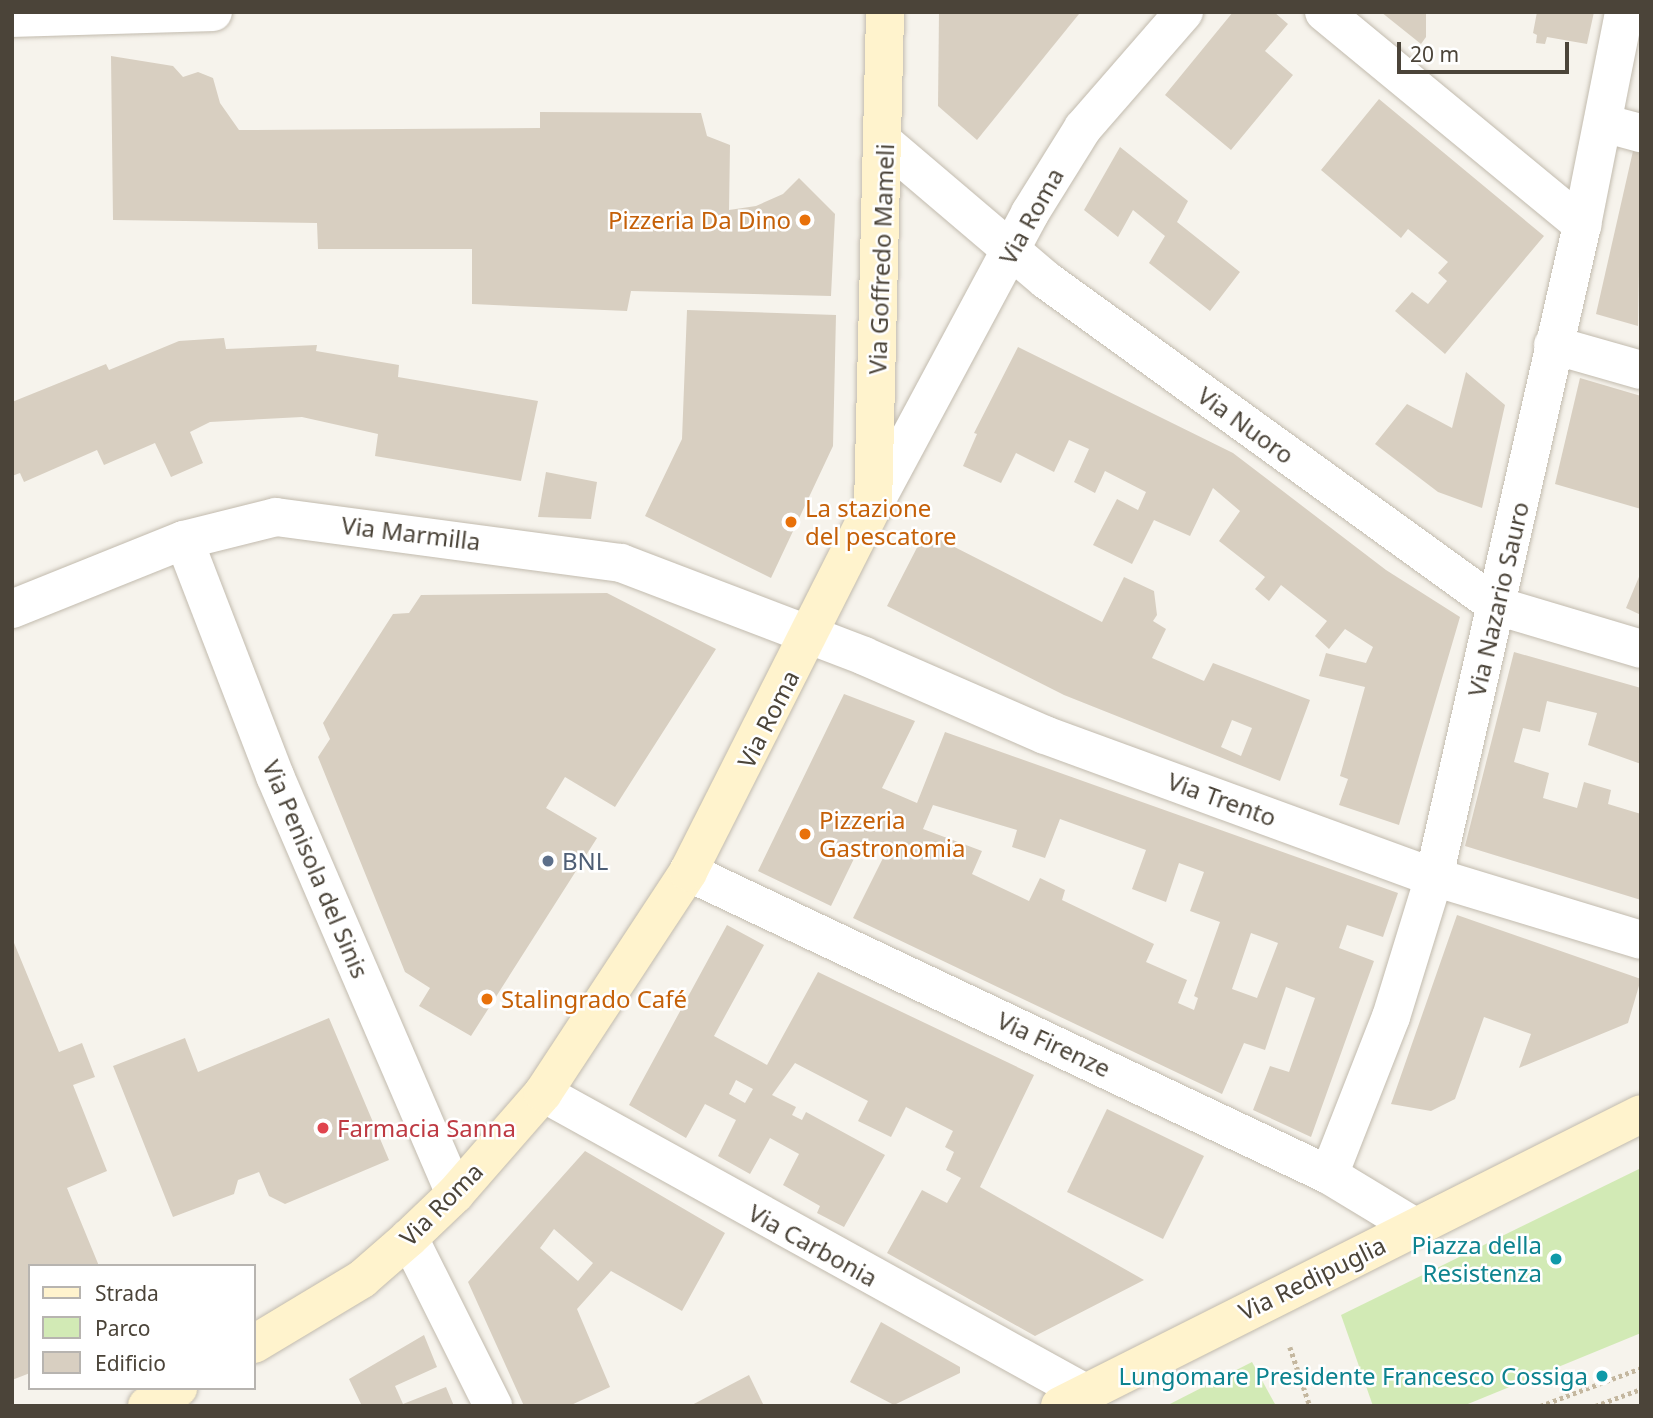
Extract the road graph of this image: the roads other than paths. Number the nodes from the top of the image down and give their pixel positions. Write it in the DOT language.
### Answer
graph roads {
  1 [pos="213,12"];
  2 [pos="885,12"];
  3 [pos="1184,12"];
  4 [pos="1324,12"];
  5 [pos="1624,12"];
  6 [pos="12,18"];
  7 [pos="1602,123"];
  8 [pos="1641,133"];
  9 [pos="885,143"];
  10 [pos="1581,225"];
  11 [pos="1010,253"];
  12 [pos="1553,345"];
  13 [pos="1641,370"];
  14 [pos="873,506"];
  15 [pos="184,540"];
  16 [pos="1497,606"];
  17 [pos="12,609"];
  18 [pos="811,636"];
  19 [pos="1641,649"];
  20 [pos="688,872"];
  21 [pos="1434,877"];
  22 [pos="1641,940"];
  23 [pos="543,1093"];
  24 [pos="1641,1114"];
  25 [pos="1329,1175"];
  26 [pos="455,1194"];
  27 [pos="1415,1227"];
  28 [pos="409,1238"];
  29 [pos="256,1343"];
  30 [pos="175,1390"];
  31 [pos="1073,1399"];
  32 [pos="147,1406"];
  33 [pos="493,1406"];
  1 -- 6 [label="street"];
  2 -- 9 [label="main road, Via Goffredo Mameli"];
  3 -- 11 [label="street, Via Roma"];
  4 -- 10 [label="street"];
  5 -- 7 [label="street, Via Nazario Sauro"];
  7 -- 8 [label="street"];
  7 -- 10 [label="street, Via Nazario Sauro"];
  9 -- 11 [label="street, Via Nuoro"];
  9 -- 14 [label="main road, Via Goffredo Mameli"];
  10 -- 12 [label="street, Via Nazario Sauro"];
  11 -- 14 [label="street, Via Roma"];
  11 -- 16 [label="street, Via Nuoro"];
  12 -- 13 [label="street"];
  12 -- 16 [label="street, Via Nazario Sauro"];
  14 -- 18 [label="main road, Via Roma"];
  15 -- 17 [label="street, Via Marmilla"];
  15 -- 18 [label="street, Via Marmilla"];
  15 -- 26 [label="street, Via Penisola del Sinis"];
  16 -- 19 [label="street, Via Nuoro"];
  16 -- 21 [label="street, Via Nazario Sauro"];
  18 -- 20 [label="main road, Via Roma"];
  18 -- 21 [label="street, Via Trento"];
  20 -- 23 [label="main road, Via Roma"];
  20 -- 25 [label="street, Via Firenze"];
  21 -- 22 [label="street, Via Trento"];
  21 -- 25 [label="street, Via Nazario Sauro"];
  23 -- 26 [label="main road, Via Roma"];
  23 -- 31 [label="street, Via Carbonia"];
  24 -- 27 [label="main road, Via Redipuglia"];
  25 -- 27 [label="street, Via Firenze"];
  26 -- 28 [label="main road, Via Roma"];
  27 -- 31 [label="main road, Via Redipuglia"];
  28 -- 29 [label="main road, Via Roma"];
  28 -- 33 [label="street"];
  30 -- 32 [label="main road"];
}
